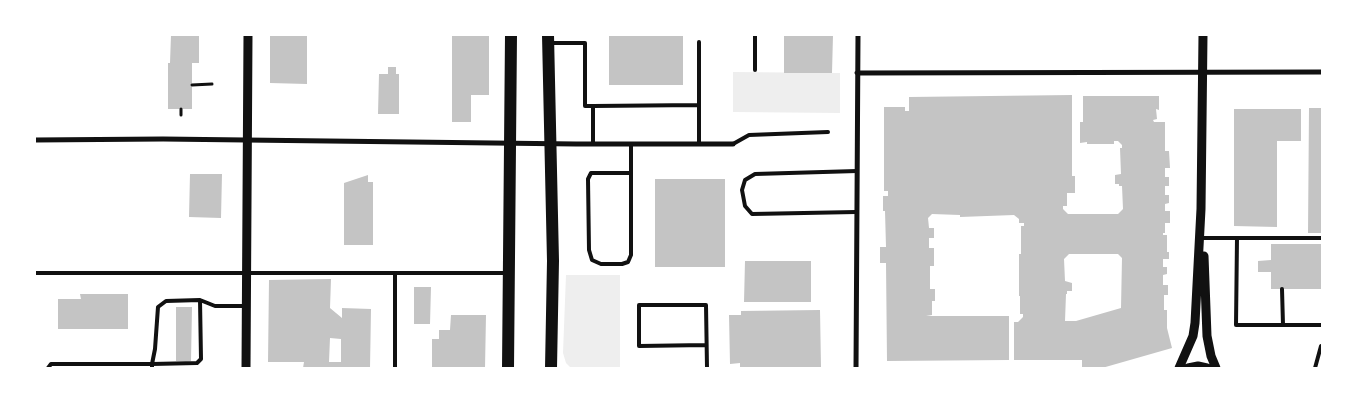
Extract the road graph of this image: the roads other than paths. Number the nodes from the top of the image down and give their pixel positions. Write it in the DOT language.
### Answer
graph roads {
  1 [pos="248,35"];
  2 [pos="511,35"];
  3 [pos="755,35"];
  4 [pos="858,35"];
  5 [pos="1203,35"];
  6 [pos="548,39"];
  7 [pos="698,42"];
  8 [pos="755,70"];
  9 [pos="1203,72"];
  10 [pos="1322,72"];
  11 [pos="857,73"];
  12 [pos="699,105"];
  13 [pos="593,106"];
  14 [pos="828,132"];
  15 [pos="35,140"];
  16 [pos="247,141"];
  17 [pos="510,143"];
  18 [pos="550,144"];
  19 [pos="593,144"];
  20 [pos="631,144"];
  21 [pos="699,144"];
  22 [pos="732,144"];
  23 [pos="857,171"];
  24 [pos="631,173"];
  25 [pos="1201,209"];
  26 [pos="856,212"];
  27 [pos="1203,238"];
  28 [pos="1237,238"];
  29 [pos="1282,238"];
  30 [pos="1322,238"];
  31 [pos="1282,244"];
  32 [pos="509,272"];
  33 [pos="35,273"];
  34 [pos="246,273"];
  35 [pos="395,273"];
  36 [pos="1282,289"];
  37 [pos="200,300"];
  38 [pos="246,306"];
  39 [pos="1283,325"];
  40 [pos="1322,325"];
  41 [pos="706,345"];
  42 [pos="1321,346"];
  43 [pos="152,366"];
  44 [pos="48,368"];
  45 [pos="246,368"];
  46 [pos="395,368"];
  47 [pos="508,368"];
  48 [pos="552,368"];
  49 [pos="707,368"];
  50 [pos="856,368"];
  51 [pos="1179,368"];
  52 [pos="1188,368"];
  53 [pos="1207,368"];
  54 [pos="1216,368"];
  55 [pos="1315,368"];
  1 -- 16 [label="street"];
  2 -- 17 [label="main road"];
  3 -- 8 [label="lane"];
  4 -- 11 [label="street"];
  5 -- 9 [label="street"];
  6 -- 13 [label="lane"];
  6 -- 18 [label="main road"];
  7 -- 12 [label="lane"];
  9 -- 10 [label="street"];
  9 -- 11 [label="street"];
  9 -- 25 [label="street"];
  11 -- 23 [label="street"];
  12 -- 13 [label="lane"];
  12 -- 21 [label="lane"];
  13 -- 19 [label="lane"];
  14 -- 22 [label="lane"];
  15 -- 16 [label="street"];
  16 -- 17 [label="street"];
  16 -- 34 [label="street"];
  17 -- 18 [label="street"];
  17 -- 32 [label="main road"];
  18 -- 19 [label="street"];
  18 -- 48 [label="main road"];
  19 -- 20 [label="street"];
  20 -- 21 [label="street"];
  20 -- 24 [label="lane"];
  21 -- 22 [label="street"];
  23 -- 26 [label="street"];
  23 -- 26 [label="lane"];
  24 -- 24 [label="lane"];
  25 -- 27 [label="street"];
  25 -- 51 [label="street"];
  26 -- 50 [label="street"];
  27 -- 28 [label="lane"];
  27 -- 54 [label="street"];
  28 -- 29 [label="lane"];
  28 -- 39 [label="lane"];
  29 -- 30 [label="lane"];
  29 -- 31 [label="lane"];
  32 -- 35 [label="lane"];
  32 -- 47 [label="main road"];
  33 -- 34 [label="lane"];
  34 -- 35 [label="lane"];
  34 -- 38 [label="street"];
  35 -- 46 [label="lane"];
  36 -- 39 [label="lane"];
  37 -- 38 [label="lane"];
  37 -- 43 [label="lane"];
  37 -- 43 [label="lane"];
  38 -- 45 [label="street"];
  39 -- 40 [label="lane"];
  41 -- 41 [label="lane"];
  41 -- 49 [label="lane"];
  42 -- 55 [label="lane"];
  43 -- 44 [label="lane"];
  52 -- 53 [label="street"];
}
